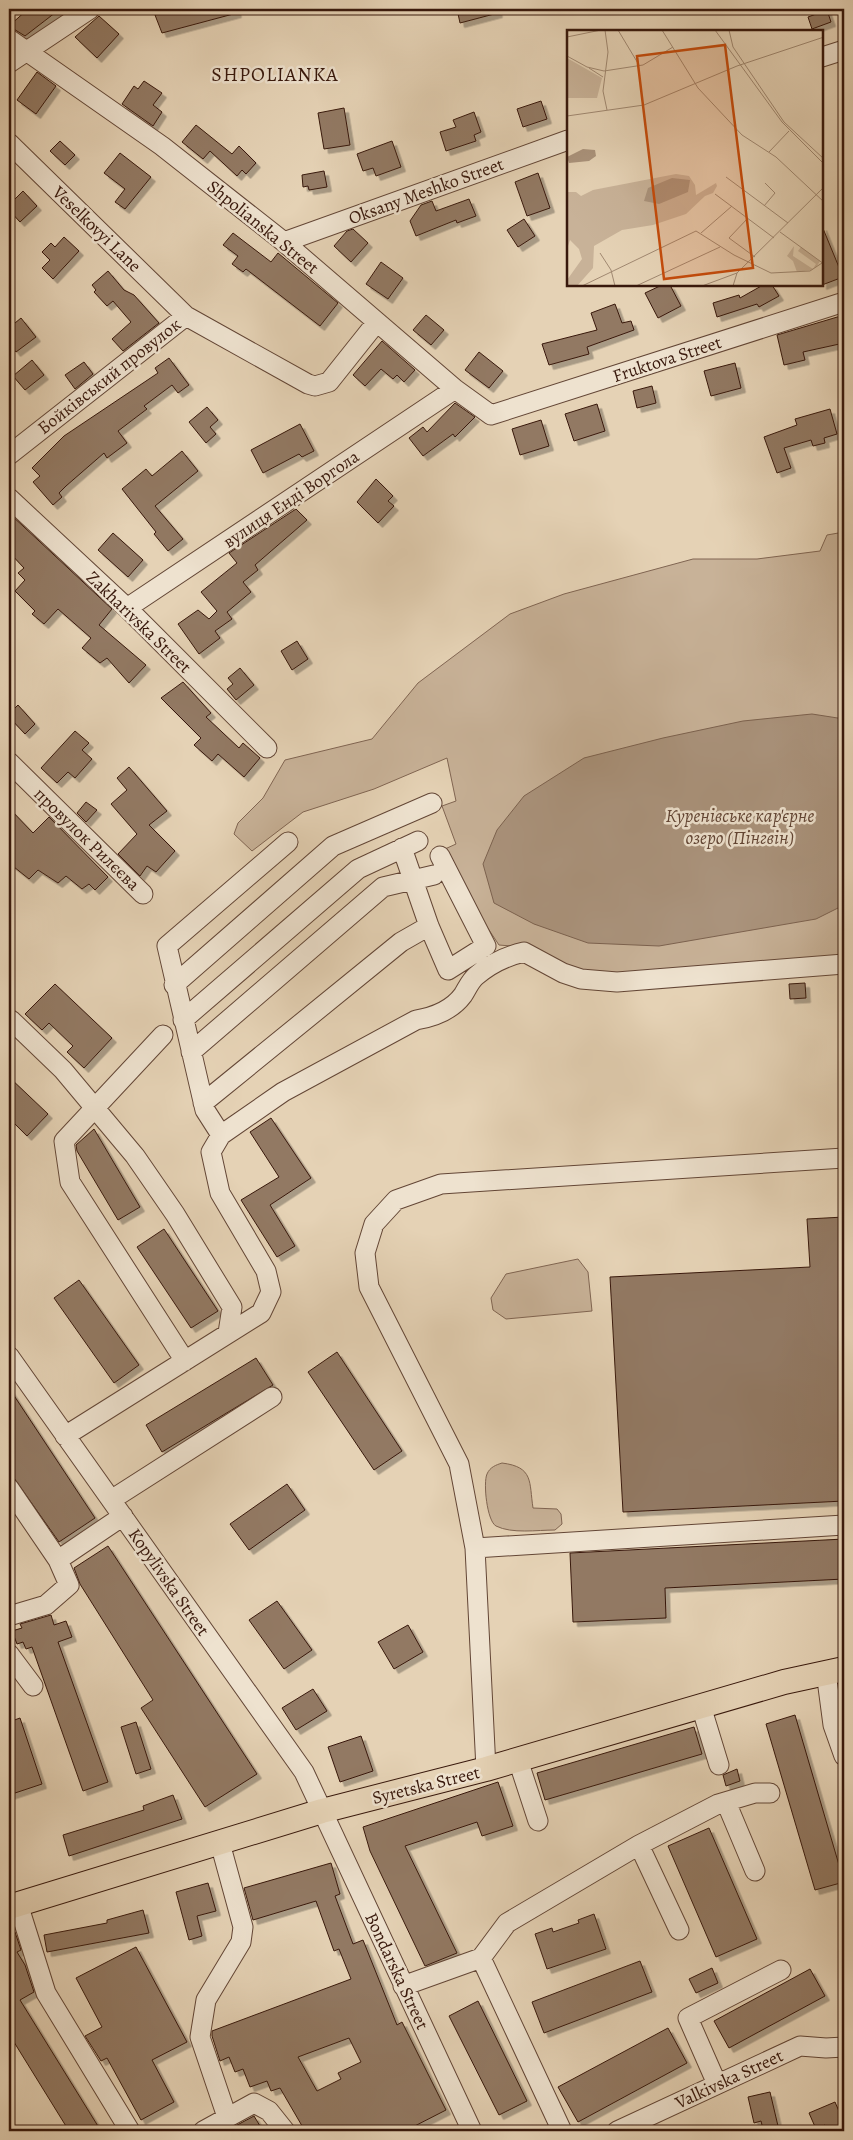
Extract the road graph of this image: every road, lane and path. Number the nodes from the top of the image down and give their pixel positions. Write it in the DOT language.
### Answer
graph roads {
  1 [pos="90,9"];
  2 [pos="9,39"];
  3 [pos="27,50"];
  4 [pos="844,50"];
  5 [pos="823,57"];
  6 [pos="9,63"];
  7 [pos="567,140"];
  8 [pos="9,143"];
  9 [pos="284,242"];
  10 [pos="844,302"];
  11 [pos="186,316"];
  12 [pos="376,323"];
  13 [pos="455,389"];
  14 [pos="490,415"];
  15 [pos="9,456"];
  16 [pos="9,498"];
  17 [pos="127,608"];
  18 [pos="267,748"];
  19 [pos="9,762"];
  20 [pos="432,803"];
  21 [pos="288,842"];
  22 [pos="440,856"];
  23 [pos="434,875"];
  24 [pos="412,881"];
  25 [pos="143,894"];
  26 [pos="429,926"];
  27 [pos="491,954"];
  28 [pos="844,964"];
  29 [pos="174,985"];
  30 [pos="11,1020"];
  31 [pos="183,1020"];
  32 [pos="163,1035"];
  33 [pos="191,1052"];
  34 [pos="203,1103"];
  35 [pos="94,1108"];
  36 [pos="221,1135"];
  37 [pos="844,1158"];
  38 [pos="228,1333"];
  39 [pos="9,1356"];
  40 [pos="185,1361"];
  41 [pos="272,1397"];
  42 [pos="65,1436"];
  43 [pos="9,1488"];
  44 [pos="111,1500"];
  45 [pos="123,1516"];
  46 [pos="844,1525"];
  47 [pos="475,1548"];
  48 [pos="58,1560"];
  49 [pos="9,1616"];
  50 [pos="9,1654"];
  51 [pos="835,1671"];
  52 [pos="33,1686"];
  53 [pos="701,1706"];
  54 [pos="844,1756"];
  55 [pos="518,1760"];
  56 [pos="719,1765"];
  57 [pos="486,1769"];
  58 [pos="770,1793"];
  59 [pos="726,1802"];
  60 [pos="322,1811"];
  61 [pos="538,1822"];
  62 [pos="220,1843"];
  63 [pos="640,1845"];
  64 [pos="755,1871"];
  65 [pos="13,1906"];
  66 [pos="679,1930"];
  67 [pos="481,1958"];
  68 [pos="781,1970"];
  69 [pos="403,1986"];
  70 [pos="842,2053"];
  71 [pos="717,2084"];
  72 [pos="227,2117"];
  73 [pos="130,2131"];
  74 [pos="204,2131"];
  75 [pos="285,2131"];
  76 [pos="472,2131"];
  77 [pos="562,2131"];
  78 [pos="617,2131"];
  1 -- 3 [label="street"];
  2 -- 3 [label="street, Shpolianska Street"];
  3 -- 6 [label="street"];
  3 -- 9 [label="street, Shpolianska Street"];
  4 -- 5 [label="street"];
  7 -- 9 [label="street, Oksany Meshko Street"];
  8 -- 11 [label="street, Veselkovyi Lane"];
  9 -- 12 [label="street, Shpolianska Street"];
  10 -- 14 [label="street, Fruktova Street"];
  11 -- 12 [label="street, Veselkovyi Lane"];
  11 -- 15 [label="street, Бойківський провулок"];
  12 -- 13 [label="street, Shpolianska Street"];
  13 -- 14 [label="street, Shpolianska Street"];
  13 -- 17 [label="street, вулиця Енді Воргола"];
  16 -- 17 [label="street, Zakharivska Street"];
  17 -- 18 [label="street, Zakharivska Street"];
  19 -- 25 [label="street, провулок Рилєєва"];
  20 -- 29 [label="street"];
  21 -- 29 [label="street"];
  22 -- 27 [label="street"];
  23 -- 24 [label="street"];
  24 -- 26 [label="street"];
  24 -- 31 [label="street"];
  24 -- 33 [label="street"];
  26 -- 27 [label="street"];
  26 -- 34 [label="street"];
  27 -- 28 [label="street"];
  27 -- 36 [label="street"];
  29 -- 31 [label="street"];
  30 -- 35 [label="street"];
  31 -- 33 [label="street"];
  32 -- 35 [label="street"];
  33 -- 34 [label="street"];
  34 -- 36 [label="street"];
  35 -- 38 [label="street"];
  35 -- 40 [label="street"];
  36 -- 38 [label="street"];
  37 -- 47 [label="street"];
  38 -- 40 [label="street"];
  39 -- 42 [label="street, Kopylivska Street"];
  40 -- 42 [label="street"];
  41 -- 44 [label="street"];
  42 -- 44 [label="street, Kopylivska Street"];
  43 -- 48 [label="street"];
  44 -- 45 [label="street, Kopylivska Street"];
  45 -- 48 [label="street"];
  45 -- 60 [label="street, Kopylivska Street"];
  46 -- 47 [label="street"];
  47 -- 57 [label="street"];
  48 -- 49 [label="street"];
  50 -- 52 [label="street"];
  51 -- 53 [label="main road, Syretska Street"];
  51 -- 54 [label="street"];
  53 -- 55 [label="main road, Syretska Street"];
  53 -- 56 [label="street"];
  55 -- 57 [label="main road, Syretska Street"];
  55 -- 61 [label="street"];
  57 -- 60 [label="main road, Syretska Street"];
  58 -- 59 [label="street"];
  59 -- 63 [label="street"];
  59 -- 64 [label="street"];
  60 -- 62 [label="main road, Syretska Street"];
  60 -- 69 [label="street, Bondarska Street"];
  62 -- 65 [label="main road, Syretska Street"];
  62 -- 72 [label="street"];
  63 -- 66 [label="street"];
  63 -- 67 [label="street"];
  65 -- 73 [label="street"];
  67 -- 69 [label="street"];
  67 -- 77 [label="street"];
  68 -- 71 [label="street"];
  69 -- 76 [label="street, Bondarska Street"];
  70 -- 71 [label="street, Valkivska Street"];
  71 -- 78 [label="street, Valkivska Street"];
  72 -- 74 [label="street"];
  72 -- 75 [label="street"];
}
